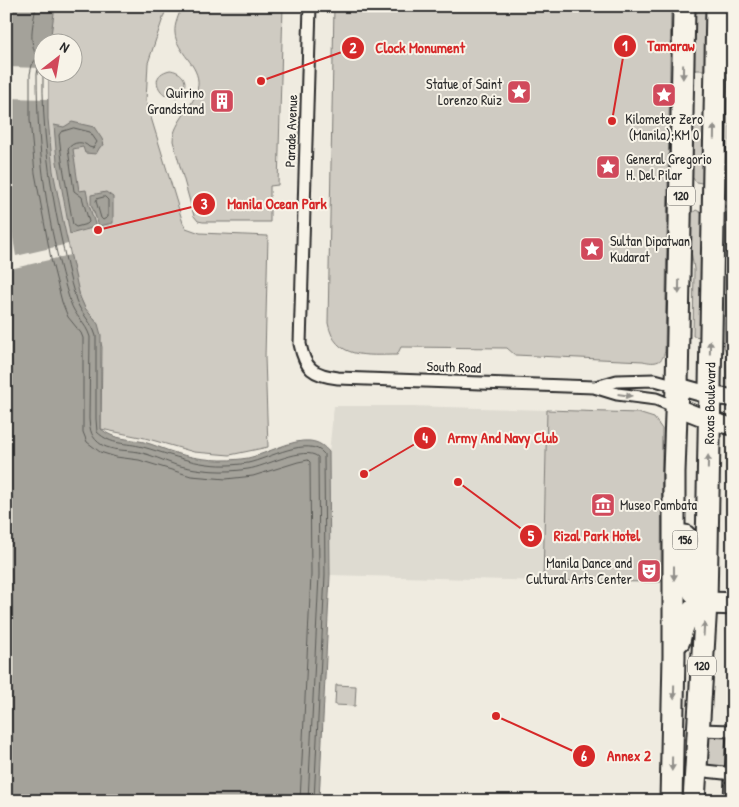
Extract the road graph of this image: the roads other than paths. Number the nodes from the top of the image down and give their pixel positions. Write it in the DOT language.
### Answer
graph roads {
  1 [pos="310,6"];
  2 [pos="684,6"];
  3 [pos="717,6"];
  4 [pos="681,201"];
  5 [pos="713,202"];
  6 [pos="314,372"];
  7 [pos="594,387"];
  8 [pos="709,395"];
  9 [pos="677,397"];
  10 [pos="733,398"];
  11 [pos="709,420"];
  12 [pos="733,427"];
  13 [pos="674,472"];
  14 [pos="706,603"];
  15 [pos="733,604"];
  16 [pos="674,656"];
  17 [pos="698,730"];
  18 [pos="733,730"];
  19 [pos="696,770"];
  20 [pos="732,774"];
  21 [pos="671,801"];
  22 [pos="694,801"];
  23 [pos="730,801"];
  1 -- 6 [label="street, Parade Avenue"];
  2 -- 4 [label="highway, 120, one-way"];
  5 -- 3 [label="highway, Roxas Boulevard / 120, one-way"];
  4 -- 5 [label="highway"];
  4 -- 9 [label="highway, 120, one-way"];
  8 -- 5 [label="highway, Roxas Boulevard / 120, one-way"];
  6 -- 7 [label="street, South Road"];
  7 -- 9 [label="street, South Road, one-way"];
  7 -- 9 [label="street, South Road"];
  8 -- 9 [label="street"];
  8 -- 10 [label="street"];
  8 -- 11 [label="highway, Roxas Boulevard / 120"];
  9 -- 11 [label="street"];
  9 -- 13 [label="highway, 120"];
  11 -- 12 [label="street"];
  14 -- 11 [label="highway, Roxas Boulevard / 120, one-way"];
  13 -- 14 [label="highway, 156"];
  13 -- 16 [label="highway, 120, one-way"];
  14 -- 15 [label="highway"];
  14 -- 16 [label="highway"];
  17 -- 14 [label="highway, Roxas Boulevard / 120, one-way"];
  16 -- 21 [label="highway, 120, one-way"];
  17 -- 18 [label="street"];
  17 -- 19 [label="highway, Roxas Boulevard / 120"];
  18 -- 20 [label="street"];
  19 -- 20 [label="street"];
  19 -- 22 [label="highway, Roxas Boulevard / 120"];
  20 -- 23 [label="street"];
}
